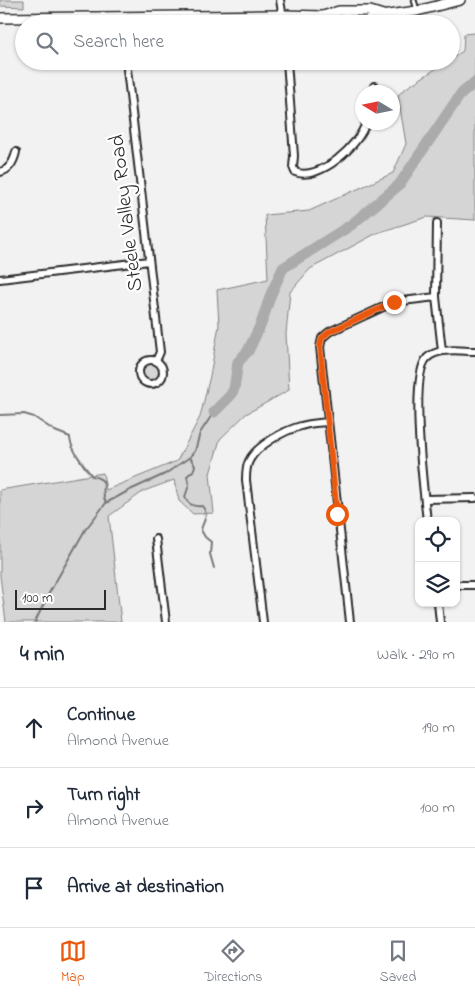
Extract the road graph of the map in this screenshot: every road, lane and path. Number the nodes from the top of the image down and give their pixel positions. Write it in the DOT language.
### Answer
graph roads {
  1 [pos="280,0"];
  2 [pos="414,0"];
  3 [pos="460,0"];
  4 [pos="417,11"];
  5 [pos="283,15"];
  6 [pos="383,15"];
  7 [pos="0,18"];
  8 [pos="15,18"];
  9 [pos="127,70"];
  10 [pos="288,70"];
  11 [pos="363,130"];
  12 [pos="16,152"];
  13 [pos="0,172"];
  14 [pos="437,224"];
  15 [pos="149,260"];
  16 [pos="0,279"];
  17 [pos="436,297"];
  18 [pos="442,351"];
  19 [pos="475,352"];
  20 [pos="156,361"];
  21 [pos="328,422"];
  22 [pos="475,498"];
  23 [pos="425,499"];
  24 [pos="427,517"];
  25 [pos="156,539"];
  26 [pos="460,585"];
  27 [pos="475,585"];
  28 [pos="438,607"];
  29 [pos="166,622"];
  30 [pos="263,622"];
  31 [pos="350,622"];
  32 [pos="440,622"];
  1 -- 5 [label="street"];
  2 -- 4 [label="lane"];
  3 -- 4 [label="main road"];
  4 -- 6 [label="main road"];
  7 -- 8 [label="main road"];
  9 -- 15 [label="street, Steele Valley Road"];
  10 -- 11 [label="street"];
  12 -- 13 [label="street"];
  14 -- 17 [label="street"];
  15 -- 16 [label="street"];
  15 -- 20 [label="street, Steele Valley Road"];
  17 -- 18 [label="street"];
  17 -- 21 [label="street"];
  18 -- 19 [label="street"];
  18 -- 23 [label="street"];
  21 -- 30 [label="street"];
  21 -- 31 [label="street"];
  22 -- 23 [label="street"];
  23 -- 24 [label="street"];
  25 -- 29 [label="street"];
  26 -- 27 [label="street"];
  28 -- 32 [label="street"];
}
